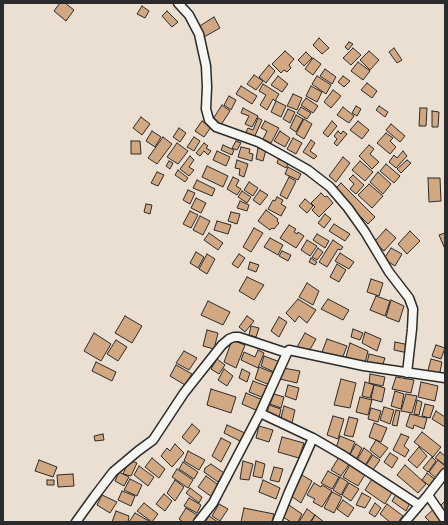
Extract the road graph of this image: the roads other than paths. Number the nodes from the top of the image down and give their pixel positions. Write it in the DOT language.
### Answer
graph roads {
  1 [pos="178,3"];
  2 [pos="287,353"];
  3 [pos="407,373"];
  4 [pos="445,378"];
  5 [pos="260,413"];
  6 [pos="313,438"];
  7 [pos="445,473"];
  8 [pos="428,496"];
  9 [pos="419,505"];
  10 [pos="445,520"];
  11 [pos="76,522"];
  12 [pos="198,522"];
  13 [pos="278,522"];
  14 [pos="405,522"];
  1 -- 3 [label="street"];
  2 -- 3 [label="street"];
  2 -- 5 [label="street"];
  2 -- 11 [label="street"];
  3 -- 4 [label="street"];
  5 -- 6 [label="street"];
  5 -- 12 [label="street"];
  6 -- 9 [label="street"];
  6 -- 13 [label="street"];
  7 -- 8 [label="street"];
  8 -- 9 [label="street"];
  8 -- 10 [label="street"];
  9 -- 14 [label="street"];
}
